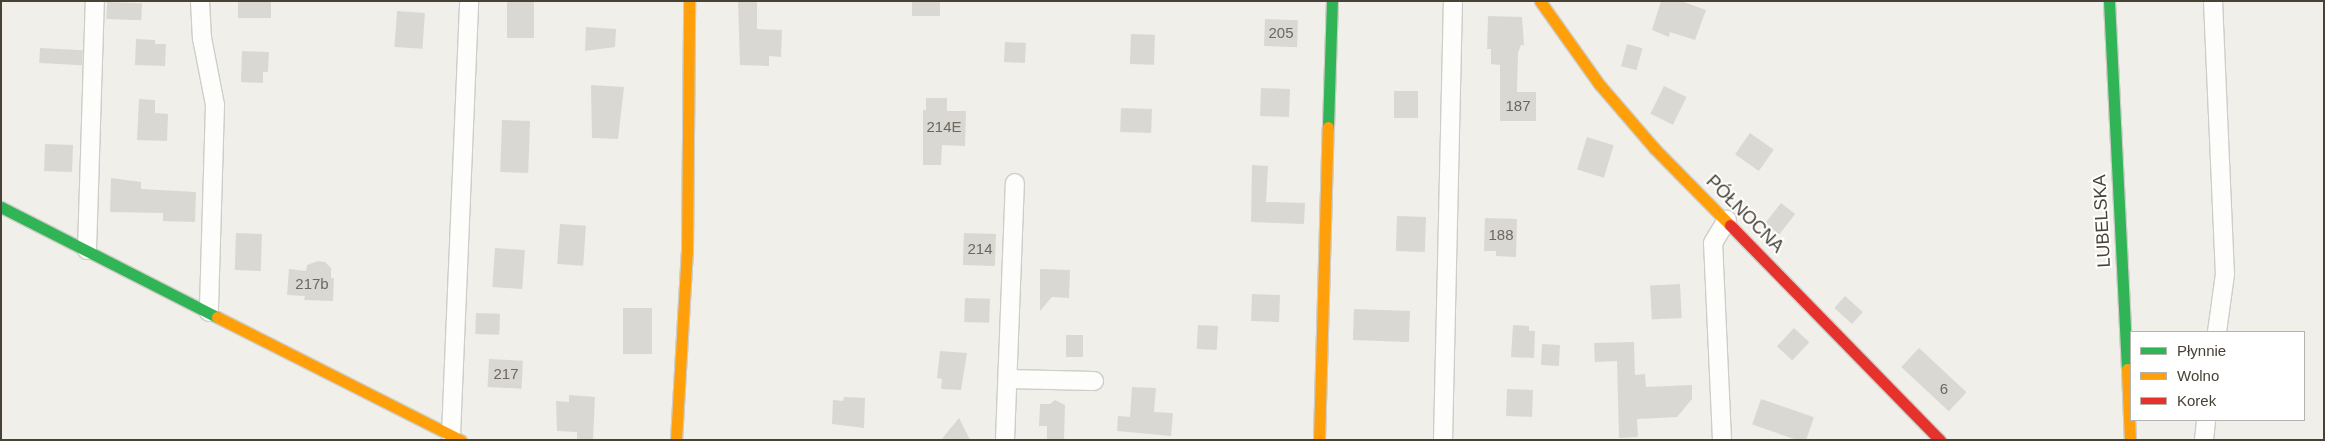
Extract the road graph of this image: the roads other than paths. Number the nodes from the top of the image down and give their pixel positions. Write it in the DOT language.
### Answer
graph roads {
  1 [pos="95,1"];
  2 [pos="200,1"];
  3 [pos="469,1"];
  4 [pos="689,1"];
  5 [pos="1332,1"];
  6 [pos="1453,1"];
  7 [pos="1540,1"];
  8 [pos="2109,1"];
  9 [pos="2213,1"];
  10 [pos="1015,184"];
  11 [pos="1,207"];
  12 [pos="1727,220"];
  13 [pos="87,250"];
  14 [pos="210,312"];
  15 [pos="2218,331"];
  16 [pos="1008,378"];
  17 [pos="1094,381"];
  18 [pos="2206,421"];
  19 [pos="456,437"];
  20 [pos="676,440"];
  21 [pos="1005,440"];
  22 [pos="1319,440"];
  23 [pos="1443,440"];
  24 [pos="1722,440"];
  25 [pos="1940,440"];
  26 [pos="2130,440"];
  27 [pos="2204,440"];
  1 -- 13 [label="street"];
  2 -- 14 [label="street"];
  3 -- 19 [label="street"];
  4 -- 20 [label="main road"];
  5 -- 22 [label="main road"];
  6 -- 23 [label="street"];
  7 -- 12 [label="main road, PÓŁNOCNA"];
  8 -- 26 [label="main road, LUBELSKA"];
  9 -- 15 [label="street"];
  10 -- 16 [label="street"];
  11 -- 13 [label="main road"];
  12 -- 24 [label="street"];
  12 -- 25 [label="main road, PÓŁNOCNA"];
  13 -- 14 [label="main road"];
  14 -- 19 [label="main road"];
  16 -- 17 [label="street"];
  16 -- 21 [label="street"];
  18 -- 27 [label="street"];
}
